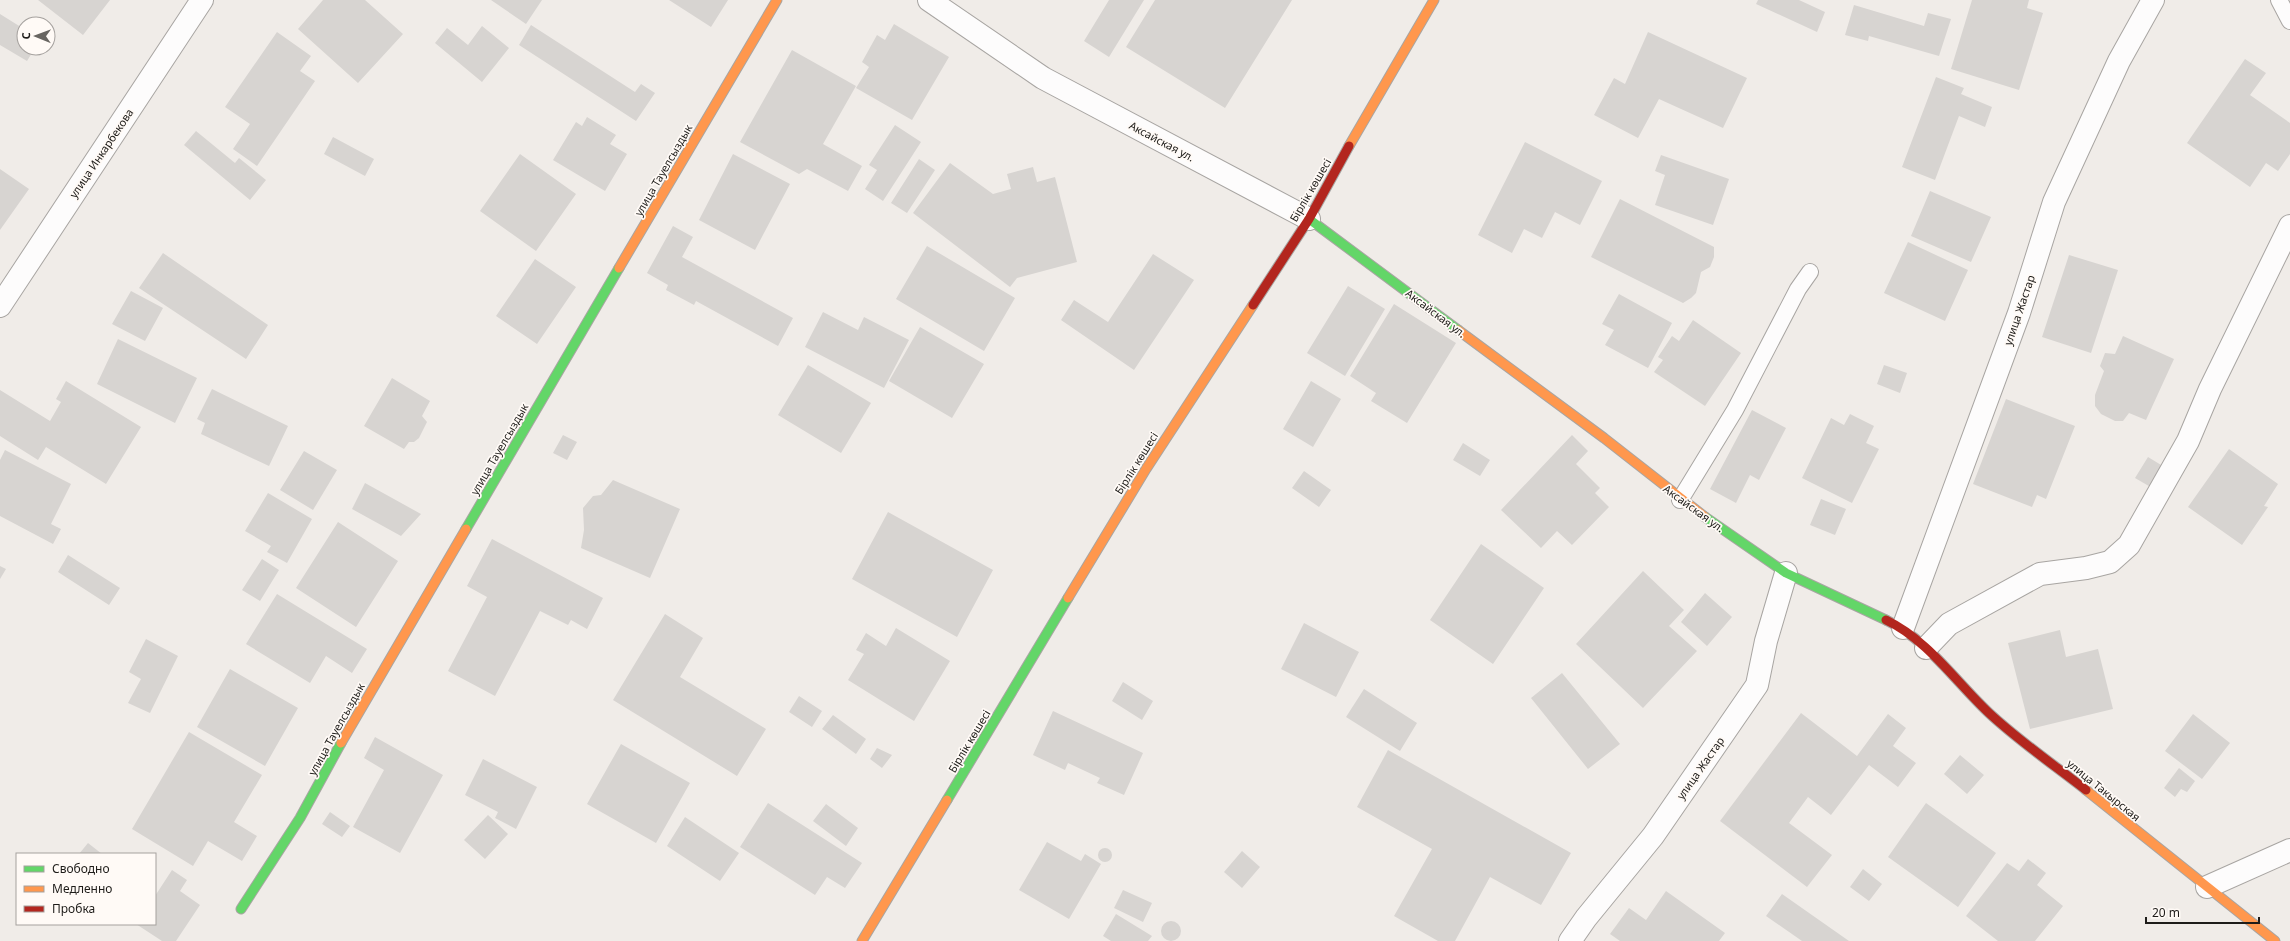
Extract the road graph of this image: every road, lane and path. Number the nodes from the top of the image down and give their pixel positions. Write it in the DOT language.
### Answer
graph roads {
  1 [pos="202,0"];
  2 [pos="777,0"];
  3 [pos="929,0"];
  4 [pos="1434,0"];
  5 [pos="2154,0"];
  6 [pos="2279,0"];
  7 [pos="2290,20"];
  8 [pos="1308,219"];
  9 [pos="2290,226"];
  10 [pos="1810,272"];
  11 [pos="0,306"];
  12 [pos="1680,500"];
  13 [pos="1786,573"];
  14 [pos="1903,628"];
  15 [pos="1926,648"];
  16 [pos="2290,850"];
  17 [pos="2207,887"];
  18 [pos="241,909"];
  19 [pos="862,941"];
  20 [pos="1570,941"];
  21 [pos="2276,941"];
  1 -- 11 [label="street, улица Инкарбекова"];
  2 -- 18 [label="street, улица Тауелсыздык"];
  3 -- 8 [label="street, Аксайская ул."];
  4 -- 8 [label="street, Бірлік көшесі"];
  5 -- 14 [label="street, улица Жастар"];
  6 -- 7 [label="lane"];
  8 -- 12 [label="street, Аксайская ул."];
  8 -- 19 [label="street, Бірлік көшесі"];
  9 -- 15 [label="street"];
  10 -- 12 [label="lane"];
  12 -- 13 [label="street, Аксайская ул."];
  13 -- 14 [label="street, Аксайская ул."];
  13 -- 20 [label="street, улица Жастар"];
  14 -- 15 [label="street, Аксайская ул."];
  15 -- 17 [label="street, улица Такырская"];
  16 -- 17 [label="street"];
  17 -- 21 [label="street, улица Такырская"];
}
